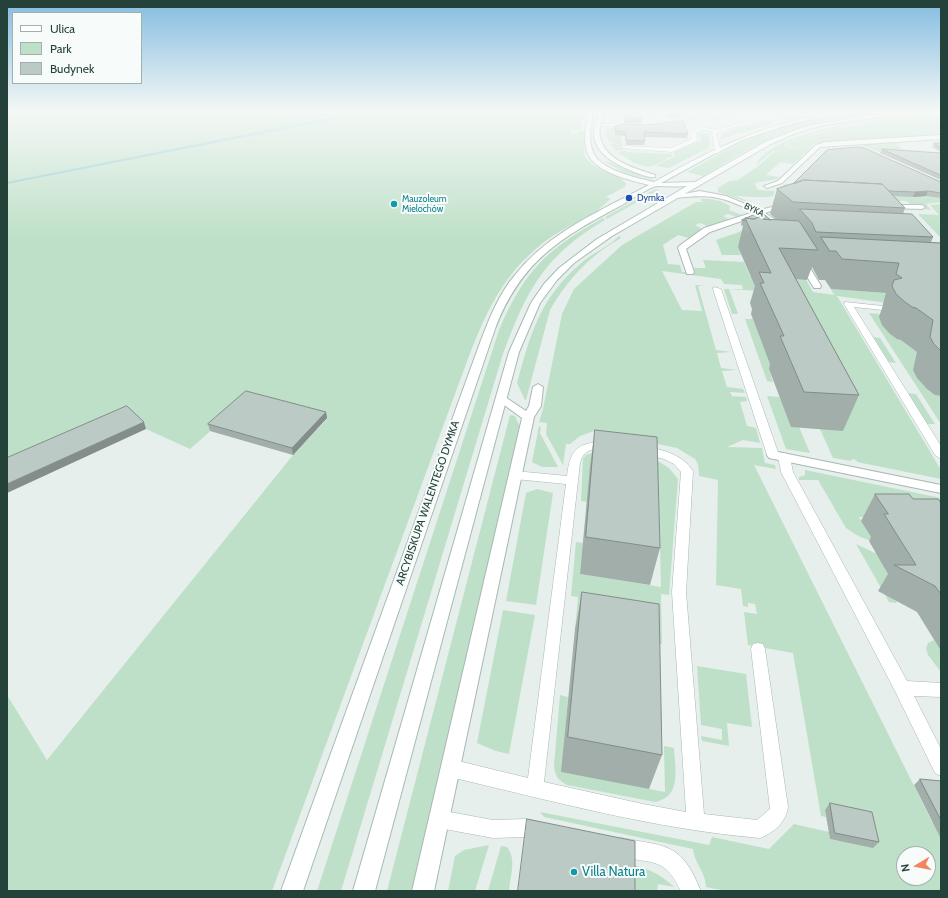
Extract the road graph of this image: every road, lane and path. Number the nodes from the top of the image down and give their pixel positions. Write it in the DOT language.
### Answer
graph roads {
  1 [pos="591,153"];
  2 [pos="608,153"];
  3 [pos="715,153"];
  4 [pos="750,153"];
  5 [pos="811,153"];
  6 [pos="662,183"];
  7 [pos="697,184"];
  8 [pos="767,186"];
  9 [pos="703,193"];
  10 [pos="675,196"];
  11 [pos="795,201"];
  12 [pos="884,206"];
  13 [pos="922,208"];
  14 [pos="761,212"];
  15 [pos="893,212"];
  16 [pos="788,233"];
  17 [pos="795,250"];
  18 [pos="802,262"];
  19 [pos="812,262"];
  20 [pos="690,272"];
  21 [pos="817,286"];
  22 [pos="717,289"];
  23 [pos="883,308"];
  24 [pos="538,387"];
  25 [pos="501,399"];
  26 [pos="528,417"];
  27 [pos="619,446"];
  28 [pos="631,448"];
  29 [pos="941,455"];
  30 [pos="778,456"];
  31 [pos="515,475"];
  32 [pos="572,480"];
  33 [pos="941,489"];
  34 [pos="758,649"];
  35 [pos="902,688"];
  36 [pos="941,690"];
  37 [pos="450,768"];
  38 [pos="941,768"];
  39 [pos="535,788"];
  40 [pos="439,819"];
  41 [pos="696,822"];
  42 [pos="557,834"];
  43 [pos="604,844"];
  44 [pos="292,891"];
  45 [pos="364,891"];
  46 [pos="423,891"];
  47 [pos="690,891"];
  1 -- 6 [label="street, ARCYBISKUPA WALENTEGO DYMKA"];
  2 -- 6 [label="street, ARCYBISKUPA WALENTEGO DYMKA"];
  3 -- 6 [label="street"];
  4 -- 7 [label="street"];
  5 -- 8 [label="street"];
  6 -- 7 [label="street, ARCYBISKUPA WALENTEGO DYMKA"];
  6 -- 10 [label="street"];
  6 -- 44 [label="street, ARCYBISKUPA WALENTEGO DYMKA"];
  7 -- 9 [label="street"];
  7 -- 10 [label="street"];
  9 -- 10 [label="street"];
  9 -- 14 [label="street, BYKA"];
  10 -- 25 [label="street"];
  11 -- 14 [label="street"];
  12 -- 13 [label="street"];
  12 -- 15 [label="lane"];
  14 -- 16 [label="street, BYKA"];
  14 -- 20 [label="street"];
  17 -- 18 [label="street"];
  18 -- 19 [label="lane"];
  18 -- 21 [label="street"];
  22 -- 30 [label="lane"];
  23 -- 29 [label="lane"];
  24 -- 26 [label="street"];
  25 -- 26 [label="street"];
  25 -- 45 [label="street"];
  26 -- 31 [label="street"];
  27 -- 32 [label="lane"];
  28 -- 41 [label="lane"];
  30 -- 33 [label="street"];
  30 -- 35 [label="lane"];
  31 -- 32 [label="lane"];
  31 -- 37 [label="street"];
  32 -- 39 [label="lane"];
  34 -- 41 [label="lane"];
  35 -- 36 [label="lane"];
  35 -- 38 [label="lane"];
  37 -- 39 [label="lane"];
  37 -- 40 [label="street"];
  39 -- 41 [label="lane"];
  40 -- 42 [label="lane"];
  40 -- 46 [label="street"];
  43 -- 47 [label="lane"];
}
